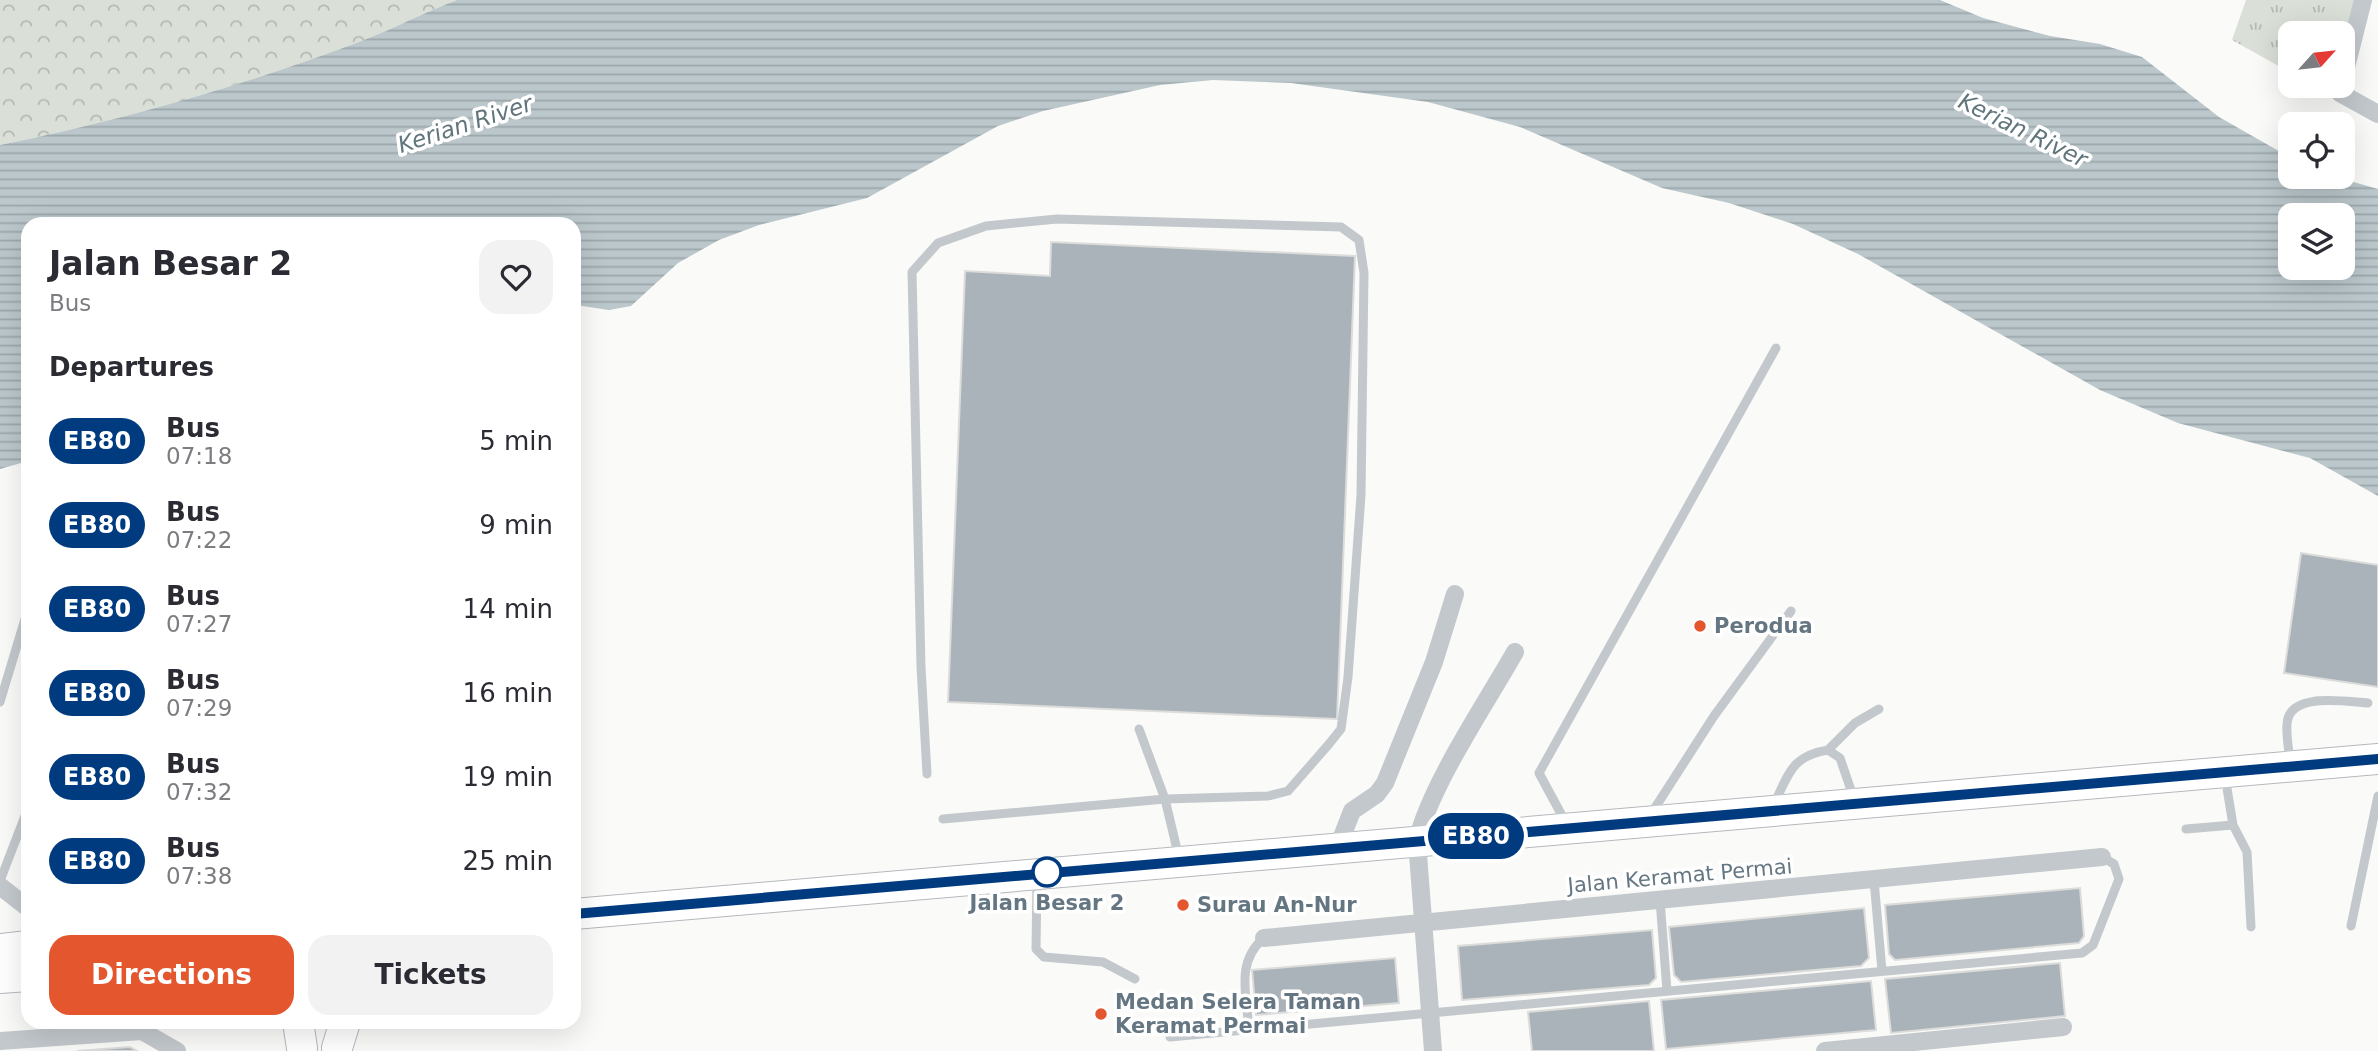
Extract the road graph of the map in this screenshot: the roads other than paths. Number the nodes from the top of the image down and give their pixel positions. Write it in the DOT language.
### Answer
graph roads {
  1 [pos="2363,0"];
  2 [pos="2356,28"];
  3 [pos="2349,98"];
  4 [pos="2378,114"];
  5 [pos="1776,348"];
  6 [pos="1455,594"];
  7 [pos="1791,611"];
  8 [pos="21,632"];
  9 [pos="1515,652"];
  10 [pos="0,702"];
  11 [pos="2368,703"];
  12 [pos="1879,709"];
  13 [pos="1139,729"];
  14 [pos="1828,750"];
  15 [pos="2378,759"];
  16 [pos="2291,768"];
  17 [pos="927,774"];
  18 [pos="2225,774"];
  19 [pos="2378,796"];
  20 [pos="1165,799"];
  21 [pos="1856,804"];
  22 [pos="1770,811"];
  23 [pos="943,819"];
  24 [pos="1646,822"];
  25 [pos="2233,825"];
  26 [pos="21,827"];
  27 [pos="1569,828"];
  28 [pos="2186,830"];
  29 [pos="1417,841"];
  30 [pos="1338,847"];
  31 [pos="2102,857"];
  32 [pos="1179,860"];
  33 [pos="1038,873"];
  34 [pos="1874,880"];
  35 [pos="0,883"];
  36 [pos="1660,900"];
  37 [pos="21,902"];
  38 [pos="581,915"];
  39 [pos="1423,923"];
  40 [pos="2351,926"];
  41 [pos="2251,927"];
  42 [pos="1264,938"];
  43 [pos="21,947"];
  44 [pos="0,949"];
  45 [pos="1882,971"];
  46 [pos="21,976"];
  47 [pos="0,978"];
  48 [pos="1135,979"];
  49 [pos="1667,991"];
  50 [pos="1430,1013"];
  51 [pos="2063,1027"];
  52 [pos="1249,1030"];
  53 [pos="1170,1037"];
  54 [pos="0,1041"];
  55 [pos="1918,1046"];
  56 [pos="177,1051"];
  57 [pos="1433,1051"];
  58 [pos="1835,1051"];
  1 -- 2 [label="street"];
  3 -- 4 [label="street"];
  5 -- 27 [label="lane"];
  6 -- 30 [label="street"];
  7 -- 24 [label="lane"];
  8 -- 10 [label="lane"];
  9 -- 29 [label="street"];
  11 -- 16 [label="lane"];
  12 -- 14 [label="lane"];
  13 -- 20 [label="lane"];
  14 -- 21 [label="lane"];
  14 -- 22 [label="lane"];
  15 -- 16 [label="highway"];
  16 -- 18 [label="highway"];
  17 -- 20 [label="lane"];
  18 -- 21 [label="highway"];
  18 -- 25 [label="lane"];
  19 -- 40 [label="lane"];
  20 -- 23 [label="lane"];
  20 -- 32 [label="lane"];
  21 -- 22 [label="highway"];
  22 -- 24 [label="highway"];
  24 -- 27 [label="highway"];
  25 -- 28 [label="lane"];
  25 -- 41 [label="lane"];
  26 -- 35 [label="lane"];
  27 -- 29 [label="highway"];
  29 -- 30 [label="highway"];
  29 -- 39 [label="street"];
  30 -- 32 [label="highway"];
  31 -- 34 [label="street, Jalan Keramat Permai"];
  31 -- 45 [label="lane"];
  32 -- 33 [label="highway"];
  33 -- 38 [label="highway"];
  33 -- 48 [label="lane"];
  34 -- 36 [label="street, Jalan Keramat Permai"];
  34 -- 45 [label="lane"];
  35 -- 37 [label="street"];
  36 -- 39 [label="street, Jalan Keramat Permai"];
  36 -- 49 [label="lane"];
  39 -- 42 [label="street, Jalan Keramat Permai"];
  39 -- 50 [label="street"];
  42 -- 52 [label="lane"];
  43 -- 44 [label="highway"];
  45 -- 49 [label="lane"];
  46 -- 47 [label="highway"];
  49 -- 50 [label="lane"];
  50 -- 52 [label="lane"];
  50 -- 57 [label="street"];
  51 -- 55 [label="street"];
  52 -- 53 [label="lane"];
  54 -- 56 [label="street"];
  55 -- 58 [label="street"];
}
